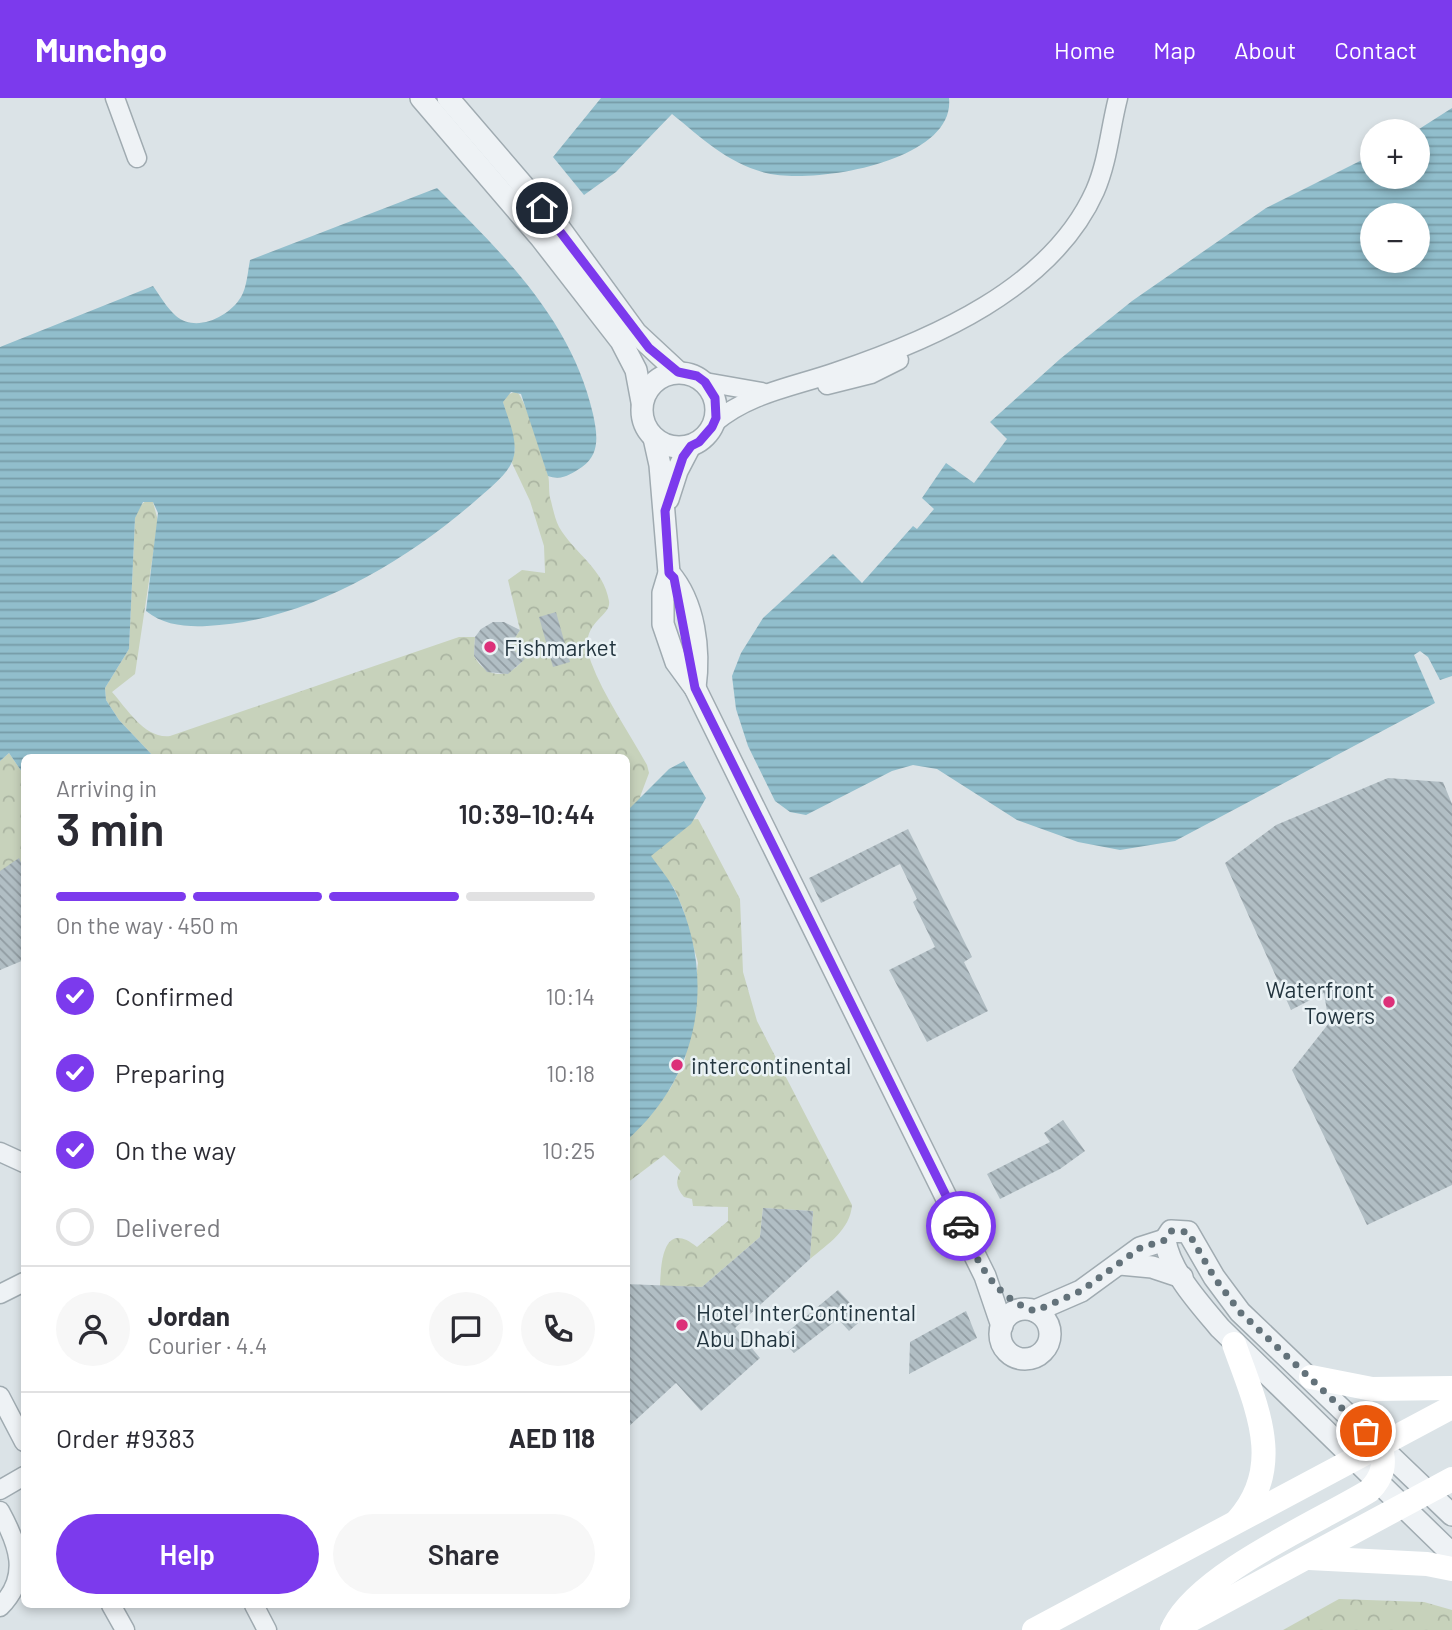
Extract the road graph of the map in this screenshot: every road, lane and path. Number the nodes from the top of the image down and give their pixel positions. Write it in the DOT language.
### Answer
graph roads {
  1 [pos="115,98"];
  2 [pos="421,98"];
  3 [pos="448,98"];
  4 [pos="1118,98"];
  5 [pos="137,158"];
  6 [pos="678,372"];
  7 [pos="705,382"];
  8 [pos="766,393"];
  9 [pos="642,402"];
  10 [pos="714,423"];
  11 [pos="654,438"];
  12 [pos="691,446"];
  13 [pos="665,511"];
  14 [pos="0,1152"];
  15 [pos="21,1162"];
  16 [pos="1165,1240"];
  17 [pos="1120,1264"];
  18 [pos="985,1276"];
  19 [pos="1182,1277"];
  20 [pos="21,1284"];
  21 [pos="1081,1291"];
  22 [pos="0,1294"];
  23 [pos="1033,1310"];
  24 [pos="1002,1326"];
  25 [pos="1051,1336"];
  26 [pos="1234,1344"];
  27 [pos="1311,1377"];
  28 [pos="1452,1388"];
  29 [pos="0,1396"];
  30 [pos="1452,1407"];
  31 [pos="21,1436"];
  32 [pos="1380,1445"];
  33 [pos="1354,1459"];
  34 [pos="21,1478"];
  35 [pos="1452,1479"];
  36 [pos="1378,1482"];
  37 [pos="0,1490"];
  38 [pos="1429,1492"];
  39 [pos="1402,1506"];
  40 [pos="0,1511"];
  41 [pos="1452,1515"];
  42 [pos="1233,1525"];
  43 [pos="20,1544"];
  44 [pos="1452,1554"];
  45 [pos="1309,1558"];
  46 [pos="1452,1569"];
  47 [pos="21,1596"];
  48 [pos="113,1608"];
  49 [pos="256,1608"];
  50 [pos="0,1609"];
  51 [pos="125,1630"];
  52 [pos="267,1630"];
  53 [pos="1034,1630"];
  54 [pos="1172,1630"];
  1 -- 5 [label="street"];
  2 -- 9 [label="street"];
  3 -- 6 [label="street"];
  4 -- 8 [label="street"];
  6 -- 7 [label="street"];
  6 -- 9 [label="street"];
  7 -- 8 [label="street"];
  7 -- 10 [label="street"];
  8 -- 10 [label="street"];
  9 -- 11 [label="street"];
  10 -- 12 [label="street"];
  11 -- 12 [label="street"];
  11 -- 13 [label="street"];
  12 -- 13 [label="street"];
  13 -- 18 [label="street"];
  14 -- 15 [label="street"];
  16 -- 17 [label="street"];
  16 -- 19 [label="street"];
  16 -- 27 [label="street"];
  17 -- 19 [label="street"];
  17 -- 21 [label="street"];
  18 -- 23 [label="street"];
  18 -- 24 [label="street"];
  19 -- 26 [label="street"];
  20 -- 22 [label="street"];
  21 -- 23 [label="street"];
  21 -- 25 [label="street"];
  23 -- 24 [label="street"];
  23 -- 25 [label="street"];
  24 -- 25 [label="street"];
  26 -- 33 [label="street"];
  26 -- 42 [label="main road"];
  27 -- 28 [label="main road"];
  27 -- 32 [label="street"];
  29 -- 31 [label="street"];
  30 -- 32 [label="main road"];
  32 -- 33 [label="main road"];
  32 -- 36 [label="main road"];
  32 -- 38 [label="street"];
  33 -- 36 [label="street"];
  33 -- 42 [label="main road"];
  34 -- 37 [label="street"];
  35 -- 38 [label="main road"];
  36 -- 39 [label="street"];
  36 -- 54 [label="main road"];
  38 -- 39 [label="main road"];
  38 -- 41 [label="street"];
  39 -- 44 [label="street"];
  39 -- 45 [label="main road"];
  40 -- 43 [label="street"];
  42 -- 53 [label="main road"];
  43 -- 50 [label="street"];
  45 -- 46 [label="main road"];
  45 -- 54 [label="main road"];
  47 -- 50 [label="street"];
  48 -- 51 [label="street"];
  49 -- 52 [label="street"];
}
